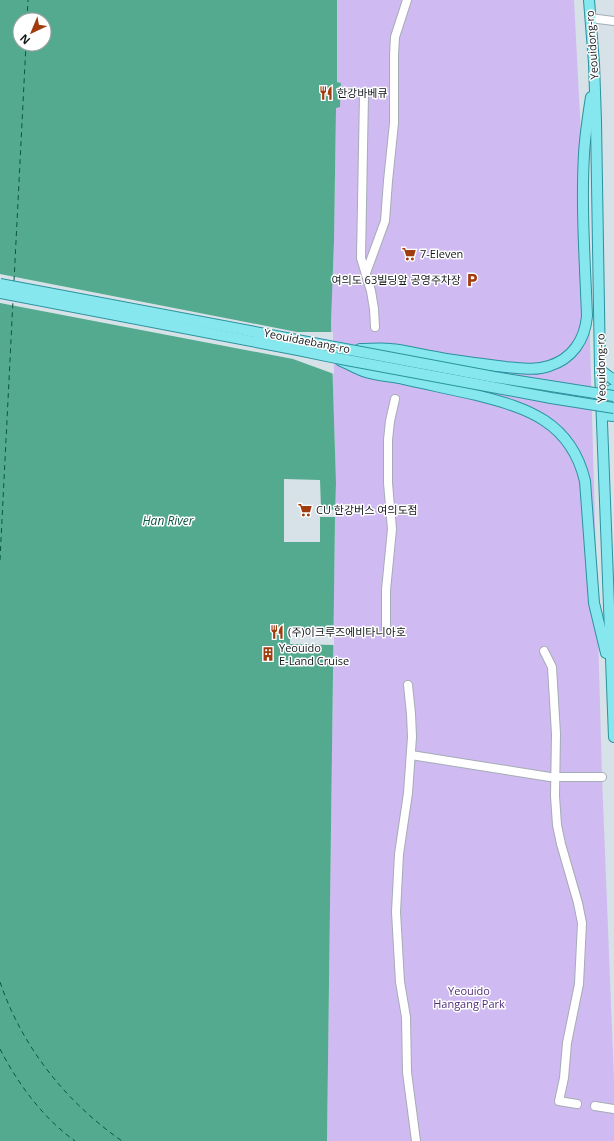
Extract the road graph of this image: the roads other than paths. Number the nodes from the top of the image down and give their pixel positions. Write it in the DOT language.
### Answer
graph roads {
  1 [pos="407,0"];
  2 [pos="589,0"];
  3 [pos="590,18"];
  4 [pos="614,21"];
  5 [pos="594,63"];
  6 [pos="364,94"];
  7 [pos="366,273"];
  8 [pos="0,284"];
  9 [pos="0,293"];
  10 [pos="375,327"];
  11 [pos="347,349"];
  12 [pos="336,358"];
  13 [pos="600,370"];
  14 [pos="614,380"];
  15 [pos="614,389"];
  16 [pos="601,394"];
  17 [pos="614,396"];
  18 [pos="395,399"];
  19 [pos="614,408"];
  20 [pos="602,415"];
  21 [pos="614,416"];
  22 [pos="386,629"];
  23 [pos="544,651"];
  24 [pos="611,674"];
  25 [pos="408,685"];
  26 [pos="614,737"];
  27 [pos="411,755"];
  28 [pos="555,777"];
  29 [pos="602,777"];
  30 [pos="577,1104"];
  31 [pos="595,1106"];
  32 [pos="614,1109"];
  33 [pos="416,1141"];
  1 -- 7 [label="street"];
  2 -- 3 [label="main road, Yeouidong-ro"];
  3 -- 4 [label="street"];
  3 -- 5 [label="main road, Yeouidong-ro"];
  5 -- 11 [label="main road, bridge"];
  5 -- 13 [label="main road, Yeouidong-ro"];
  6 -- 7 [label="street"];
  7 -- 10 [label="street"];
  8 -- 11 [label="main road, Yeouidaebang-ro, bridge"];
  9 -- 12 [label="main road, bridge"];
  11 -- 17 [label="main road, Yeouidaebang-ro, bridge"];
  12 -- 19 [label="main road, bridge"];
  12 -- 24 [label="main road, bridge"];
  13 -- 14 [label="main road"];
  13 -- 16 [label="main road, Yeouidong-ro"];
  15 -- 16 [label="main road"];
  16 -- 20 [label="main road, Yeouidong-ro"];
  18 -- 22 [label="street"];
  20 -- 21 [label="main road"];
  20 -- 24 [label="main road, Yeouidong-ro"];
  23 -- 28 [label="street"];
  24 -- 26 [label="main road, Yeouidong-ro"];
  25 -- 27 [label="street"];
  27 -- 28 [label="street"];
  27 -- 33 [label="street"];
  28 -- 29 [label="street"];
  28 -- 30 [label="street"];
  31 -- 32 [label="street"];
}
